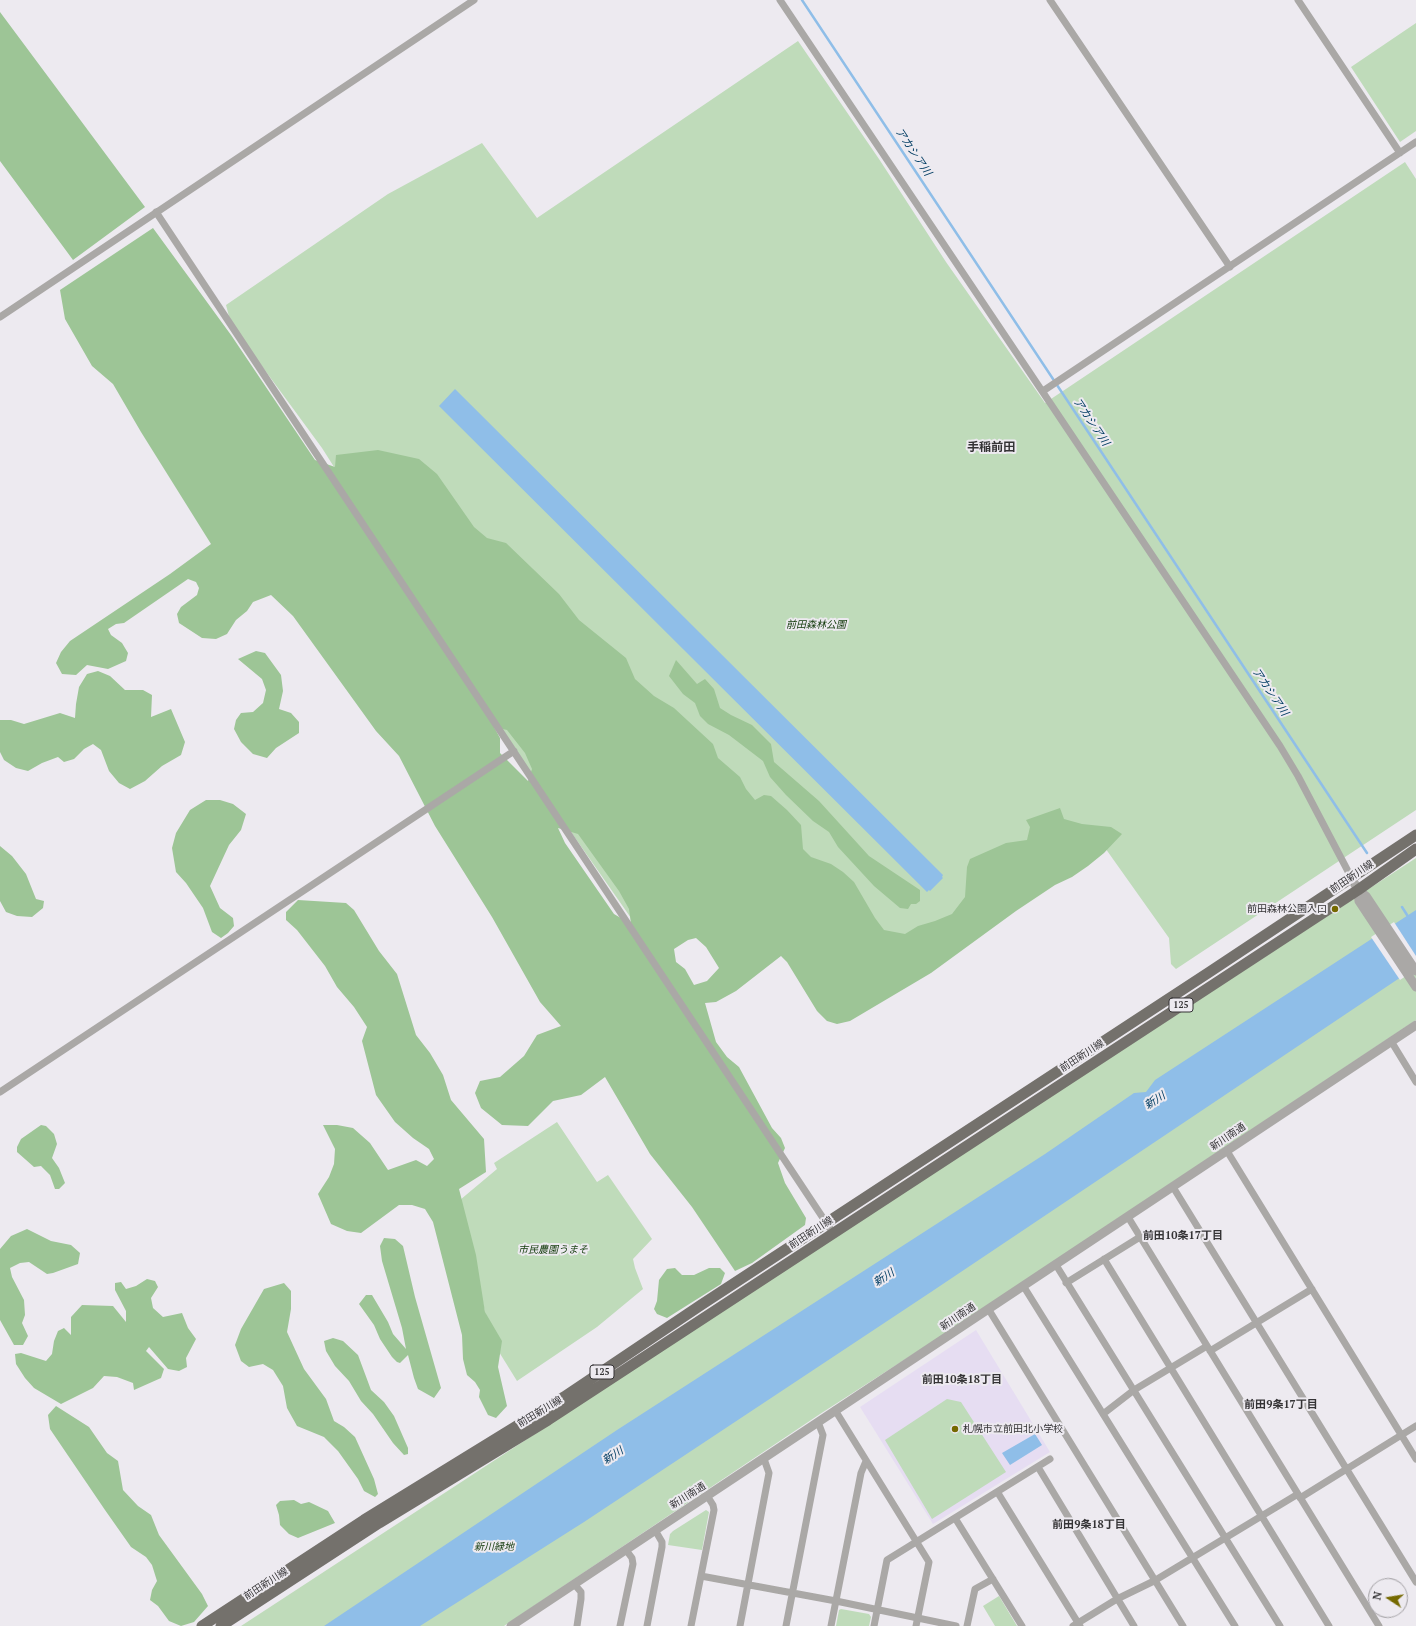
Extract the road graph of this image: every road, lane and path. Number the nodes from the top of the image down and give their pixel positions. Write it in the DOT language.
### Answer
graph roads {
  1 [pos="474,0"];
  2 [pos="780,0"];
  3 [pos="1050,0"];
  4 [pos="1298,0"];
  5 [pos="1416,142"];
  6 [pos="1400,153"];
  7 [pos="156,212"];
  8 [pos="1230,267"];
  9 [pos="0,317"];
  10 [pos="1045,389"];
  11 [pos="514,751"];
  12 [pos="1416,835"];
  13 [pos="1416,849"];
  14 [pos="1351,877"];
  15 [pos="1361,895"];
  16 [pos="1416,971"];
  17 [pos="1416,987"];
  18 [pos="1416,1025"];
  19 [pos="1392,1042"];
  20 [pos="1416,1082"];
  21 [pos="0,1092"];
  22 [pos="1227,1151"];
  23 [pos="1173,1187"];
  24 [pos="1128,1217"];
  25 [pos="826,1223"];
  26 [pos="833,1233"];
  27 [pos="1140,1237"];
  28 [pos="1104,1259"];
  29 [pos="1056,1265"];
  30 [pos="1066,1283"];
  31 [pos="1024,1287"];
  32 [pos="1312,1289"];
  33 [pos="989,1310"];
  34 [pos="1256,1322"];
  35 [pos="1208,1349"];
  36 [pos="1171,1368"];
  37 [pos="1134,1390"];
  38 [pos="835,1410"];
  39 [pos="1103,1414"];
  40 [pos="818,1422"];
  41 [pos="1416,1426"];
  42 [pos="1402,1435"];
  43 [pos="764,1459"];
  44 [pos="1050,1459"];
  45 [pos="1416,1459"];
  46 [pos="866,1461"];
  47 [pos="1038,1467"];
  48 [pos="1347,1470"];
  49 [pos="998,1493"];
  50 [pos="1299,1496"];
  51 [pos="708,1497"];
  52 [pos="1262,1516"];
  53 [pos="955,1518"];
  54 [pos="655,1530"];
  55 [pos="1226,1537"];
  56 [pos="916,1542"];
  57 [pos="626,1550"];
  58 [pos="1192,1557"];
  59 [pos="701,1576"];
  60 [pos="993,1579"];
  61 [pos="1154,1580"];
  62 [pos="1416,1582"];
  63 [pos="748,1584"];
  64 [pos="575,1585"];
  65 [pos="793,1593"];
  66 [pos="1117,1598"];
  67 [pos="836,1601"];
  68 [pos="878,1610"];
  69 [pos="917,1618"];
  70 [pos="516,1625"];
  71 [pos="1077,1625"];
  72 [pos="202,1626"];
  73 [pos="221,1626"];
  74 [pos="577,1626"];
  75 [pos="620,1626"];
  76 [pos="647,1626"];
  77 [pos="692,1626"];
  78 [pos="740,1626"];
  79 [pos="786,1626"];
  80 [pos="831,1626"];
  81 [pos="874,1626"];
  82 [pos="916,1626"];
  83 [pos="956,1626"];
  84 [pos="967,1626"];
  85 [pos="1022,1626"];
  86 [pos="1134,1626"];
  87 [pos="1183,1626"];
  88 [pos="1235,1626"];
  89 [pos="1280,1626"];
  90 [pos="1329,1626"];
  91 [pos="1379,1626"];
  1 -- 7 [label="street"];
  2 -- 10 [label="street"];
  3 -- 8 [label="street"];
  4 -- 6 [label="street"];
  5 -- 6 [label="street"];
  6 -- 8 [label="street"];
  7 -- 9 [label="street"];
  7 -- 11 [label="street"];
  8 -- 10 [label="street"];
  10 -- 14 [label="street"];
  11 -- 21 [label="street"];
  11 -- 25 [label="street"];
  12 -- 14 [label="main road, 前田新川線 / 125"];
  13 -- 15 [label="main road, 前田新川線 / 125"];
  14 -- 15 [label="street"];
  14 -- 25 [label="main road, 前田新川線 / 125"];
  15 -- 16 [label="street"];
  15 -- 17 [label="street"];
  15 -- 26 [label="main road, 前田新川線 / 125"];
  18 -- 19 [label="street, 新川南通"];
  19 -- 20 [label="street"];
  19 -- 22 [label="street, 新川南通"];
  22 -- 23 [label="street, 新川南通"];
  22 -- 32 [label="street"];
  23 -- 24 [label="street, 新川南通"];
  23 -- 34 [label="street"];
  24 -- 27 [label="street"];
  24 -- 29 [label="street, 新川南通"];
  25 -- 26 [label="street"];
  25 -- 72 [label="main road, 前田新川線 / 125"];
  26 -- 73 [label="main road, 前田新川線 / 125"];
  27 -- 28 [label="street"];
  27 -- 35 [label="street"];
  28 -- 30 [label="street"];
  28 -- 36 [label="street"];
  29 -- 30 [label="street"];
  29 -- 31 [label="street, 新川南通"];
  30 -- 37 [label="street"];
  31 -- 33 [label="street, 新川南通"];
  31 -- 39 [label="street"];
  32 -- 34 [label="street"];
  32 -- 42 [label="street"];
  33 -- 38 [label="street, 新川南通"];
  33 -- 61 [label="street"];
  34 -- 35 [label="street"];
  34 -- 48 [label="street"];
  35 -- 36 [label="street"];
  35 -- 50 [label="street"];
  36 -- 37 [label="street"];
  36 -- 52 [label="street"];
  37 -- 39 [label="street"];
  37 -- 55 [label="street"];
  38 -- 40 [label="street, 新川南通"];
  38 -- 46 [label="street"];
  39 -- 58 [label="street"];
  40 -- 43 [label="street, 新川南通"];
  40 -- 65 [label="street"];
  41 -- 42 [label="street"];
  42 -- 45 [label="street"];
  42 -- 48 [label="street"];
  43 -- 51 [label="street, 新川南通"];
  43 -- 63 [label="street"];
  44 -- 47 [label="street"];
  46 -- 56 [label="street"];
  46 -- 67 [label="street"];
  47 -- 49 [label="street"];
  47 -- 66 [label="street"];
  48 -- 50 [label="street"];
  48 -- 62 [label="street"];
  49 -- 53 [label="street"];
  49 -- 71 [label="street"];
  50 -- 52 [label="street"];
  50 -- 91 [label="street"];
  51 -- 54 [label="street, 新川南通"];
  51 -- 59 [label="street"];
  52 -- 55 [label="street"];
  52 -- 90 [label="street"];
  53 -- 56 [label="street"];
  53 -- 60 [label="street"];
  54 -- 57 [label="street, 新川南通"];
  54 -- 76 [label="street"];
  55 -- 58 [label="street"];
  55 -- 89 [label="street"];
  56 -- 68 [label="street"];
  56 -- 69 [label="street"];
  57 -- 64 [label="street, 新川南通"];
  57 -- 75 [label="street"];
  58 -- 61 [label="street"];
  58 -- 88 [label="street"];
  59 -- 63 [label="street"];
  59 -- 77 [label="street"];
  60 -- 84 [label="street"];
  60 -- 85 [label="street"];
  61 -- 66 [label="street"];
  61 -- 87 [label="street"];
  63 -- 65 [label="street"];
  63 -- 78 [label="street"];
  64 -- 70 [label="street, 新川南通"];
  64 -- 74 [label="street"];
  65 -- 67 [label="street"];
  65 -- 79 [label="street"];
  66 -- 71 [label="street"];
  66 -- 86 [label="street"];
  67 -- 68 [label="street"];
  67 -- 80 [label="street"];
  68 -- 69 [label="street"];
  68 -- 81 [label="street"];
  69 -- 82 [label="street"];
  69 -- 83 [label="street"];
}
